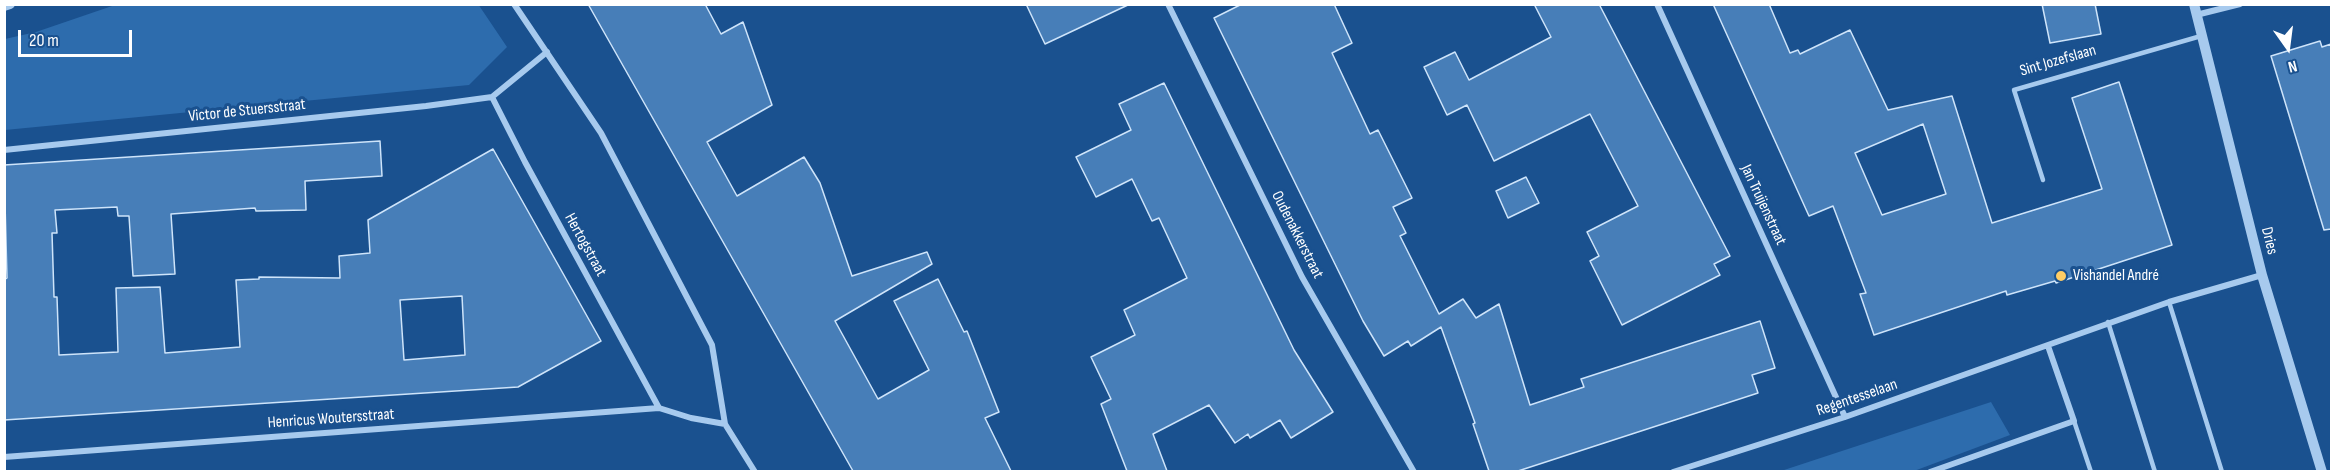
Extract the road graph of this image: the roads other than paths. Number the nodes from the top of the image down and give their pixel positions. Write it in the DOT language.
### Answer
graph roads {
  1 [pos="10,4"];
  2 [pos="514,4"];
  3 [pos="1168,4"];
  4 [pos="1657,4"];
  5 [pos="2240,4"];
  6 [pos="4,6"];
  7 [pos="2195,10"];
  8 [pos="2201,36"];
  9 [pos="546,51"];
  10 [pos="492,97"];
  11 [pos="4,150"];
  12 [pos="2043,180"];
  13 [pos="2262,275"];
  14 [pos="2169,302"];
  15 [pos="2109,322"];
  16 [pos="2048,346"];
  17 [pos="659,408"];
  18 [pos="1845,417"];
  19 [pos="2074,421"];
  20 [pos="725,424"];
  21 [pos="4,457"];
  22 [pos="755,471"];
  23 [pos="1414,471"];
  24 [pos="1673,471"];
  25 [pos="1930,471"];
  26 [pos="2091,471"];
  27 [pos="2155,471"];
  28 [pos="2222,471"];
  29 [pos="2322,471"];
  1 -- 6 [label="street"];
  2 -- 9 [label="street"];
  3 -- 23 [label="street, Oudenakkerstraat"];
  4 -- 18 [label="street, Jan Truijenstraat"];
  5 -- 7 [label="street"];
  7 -- 8 [label="street, Dries"];
  8 -- 12 [label="lane, Sint Jozefslaan"];
  8 -- 13 [label="street, Dries"];
  9 -- 10 [label="street"];
  9 -- 20 [label="street"];
  10 -- 11 [label="street, Victor de Stuersstraat"];
  10 -- 17 [label="street, Hertogstraat"];
  13 -- 14 [label="street, Regentesselaan"];
  13 -- 29 [label="street, Dries"];
  14 -- 15 [label="street, Regentesselaan"];
  14 -- 28 [label="lane"];
  15 -- 16 [label="street, Regentesselaan"];
  15 -- 27 [label="lane"];
  16 -- 18 [label="street, Regentesselaan"];
  16 -- 19 [label="street"];
  17 -- 20 [label="street"];
  17 -- 21 [label="street, Henricus Woutersstraat"];
  18 -- 24 [label="street, Regentesselaan"];
  19 -- 25 [label="street"];
  19 -- 26 [label="lane"];
  20 -- 22 [label="street"];
}
